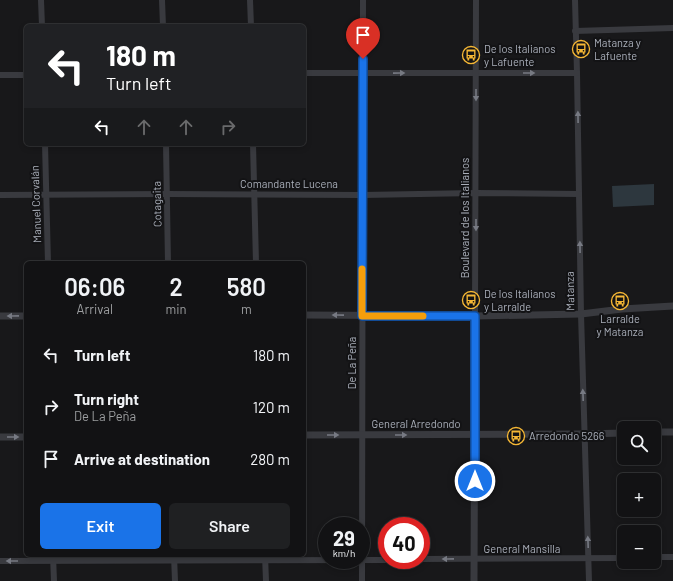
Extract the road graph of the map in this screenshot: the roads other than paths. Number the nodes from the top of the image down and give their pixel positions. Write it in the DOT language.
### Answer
graph roads {
  1 [pos="42,0"];
  2 [pos="162,0"];
  3 [pos="250,0"];
  4 [pos="363,0"];
  5 [pos="476,0"];
  6 [pos="575,0"];
  7 [pos="42,24"];
  8 [pos="163,24"];
  9 [pos="251,24"];
  10 [pos="673,28"];
  11 [pos="575,31"];
  12 [pos="476,72"];
  13 [pos="306,73"];
  14 [pos="363,73"];
  15 [pos="577,73"];
  16 [pos="0,75"];
  17 [pos="24,75"];
  18 [pos="45,146"];
  19 [pos="166,146"];
  20 [pos="254,146"];
  21 [pos="476,193"];
  22 [pos="167,194"];
  23 [pos="255,194"];
  24 [pos="579,194"];
  25 [pos="0,195"];
  26 [pos="46,195"];
  27 [pos="363,195"];
  28 [pos="48,261"];
  29 [pos="168,261"];
  30 [pos="256,261"];
  31 [pos="673,306"];
  32 [pos="581,314"];
  33 [pos="306,315"];
  34 [pos="0,316"];
  35 [pos="24,316"];
  36 [pos="362,316"];
  37 [pos="475,316"];
  38 [pos="661,432"];
  39 [pos="673,432"];
  40 [pos="617,433"];
  41 [pos="584,434"];
  42 [pos="362,435"];
  43 [pos="475,435"];
  44 [pos="306,436"];
  45 [pos="0,437"];
  46 [pos="24,437"];
  47 [pos="362,517"];
  48 [pos="661,557"];
  49 [pos="673,557"];
  50 [pos="53,558"];
  51 [pos="174,558"];
  52 [pos="265,558"];
  53 [pos="617,558"];
  54 [pos="318,559"];
  55 [pos="430,559"];
  56 [pos="474,559"];
  57 [pos="588,559"];
  58 [pos="0,561"];
  59 [pos="362,569"];
  60 [pos="54,581"];
  61 [pos="175,581"];
  62 [pos="266,581"];
  63 [pos="362,581"];
  64 [pos="474,581"];
  65 [pos="589,581"];
  1 -- 7 [label="street"];
  2 -- 8 [label="street"];
  3 -- 9 [label="street"];
  4 -- 14 [label="street, De La Peña"];
  5 -- 12 [label="street, Boulevard de los Italianos"];
  6 -- 11 [label="street, Matanza"];
  10 -- 11 [label="street"];
  11 -- 15 [label="street, Matanza"];
  14 -- 12 [label="street, one-way"];
  12 -- 15 [label="street, one-way"];
  12 -- 21 [label="street, Boulevard de los Italianos, one-way"];
  13 -- 14 [label="street"];
  14 -- 27 [label="street, De La Peña"];
  24 -- 15 [label="street, Matanza, one-way"];
  16 -- 17 [label="street"];
  18 -- 26 [label="street, Manuel Corvalán"];
  19 -- 22 [label="street, Cotagaita"];
  20 -- 23 [label="street"];
  21 -- 24 [label="street, Comandante Lucena"];
  21 -- 27 [label="street, Comandante Lucena"];
  21 -- 37 [label="street, Boulevard de los Italianos, one-way"];
  22 -- 23 [label="street, Comandante Lucena"];
  22 -- 26 [label="street, Comandante Lucena"];
  22 -- 29 [label="street, Cotagaita"];
  23 -- 27 [label="street, Comandante Lucena"];
  23 -- 30 [label="street"];
  32 -- 24 [label="street, Matanza, one-way"];
  25 -- 26 [label="street, Comandante Lucena"];
  26 -- 28 [label="street, Manuel Corvalán"];
  27 -- 36 [label="street, De La Peña"];
  31 -- 32 [label="street"];
  32 -- 37 [label="street"];
  41 -- 32 [label="street, Matanza, one-way"];
  36 -- 33 [label="street, one-way"];
  35 -- 34 [label="street, one-way"];
  36 -- 37 [label="street"];
  36 -- 42 [label="street, De La Peña"];
  37 -- 43 [label="street, Boulevard de los Italianos"];
  38 -- 39 [label="street"];
  40 -- 41 [label="street, General Arredondo"];
  41 -- 43 [label="street, General Arredondo"];
  57 -- 41 [label="street, Matanza, one-way"];
  42 -- 43 [label="street, General Arredondo, one-way"];
  44 -- 42 [label="street, General Arredondo, one-way"];
  42 -- 47 [label="street, De La Peña"];
  43 -- 56 [label="street, Boulevard de los Italianos"];
  45 -- 46 [label="street, one-way"];
  48 -- 49 [label="street"];
  50 -- 51 [label="street"];
  50 -- 58 [label="street, one-way"];
  50 -- 60 [label="street"];
  51 -- 52 [label="street"];
  51 -- 61 [label="street"];
  52 -- 54 [label="street"];
  52 -- 62 [label="street"];
  53 -- 57 [label="street, General Mansilla"];
  56 -- 55 [label="street, General Mansilla, one-way"];
  56 -- 57 [label="street, General Mansilla"];
  56 -- 64 [label="street, Boulevard de los Italianos"];
  57 -- 65 [label="street, Matanza"];
  59 -- 63 [label="street, De La Peña"];
}
